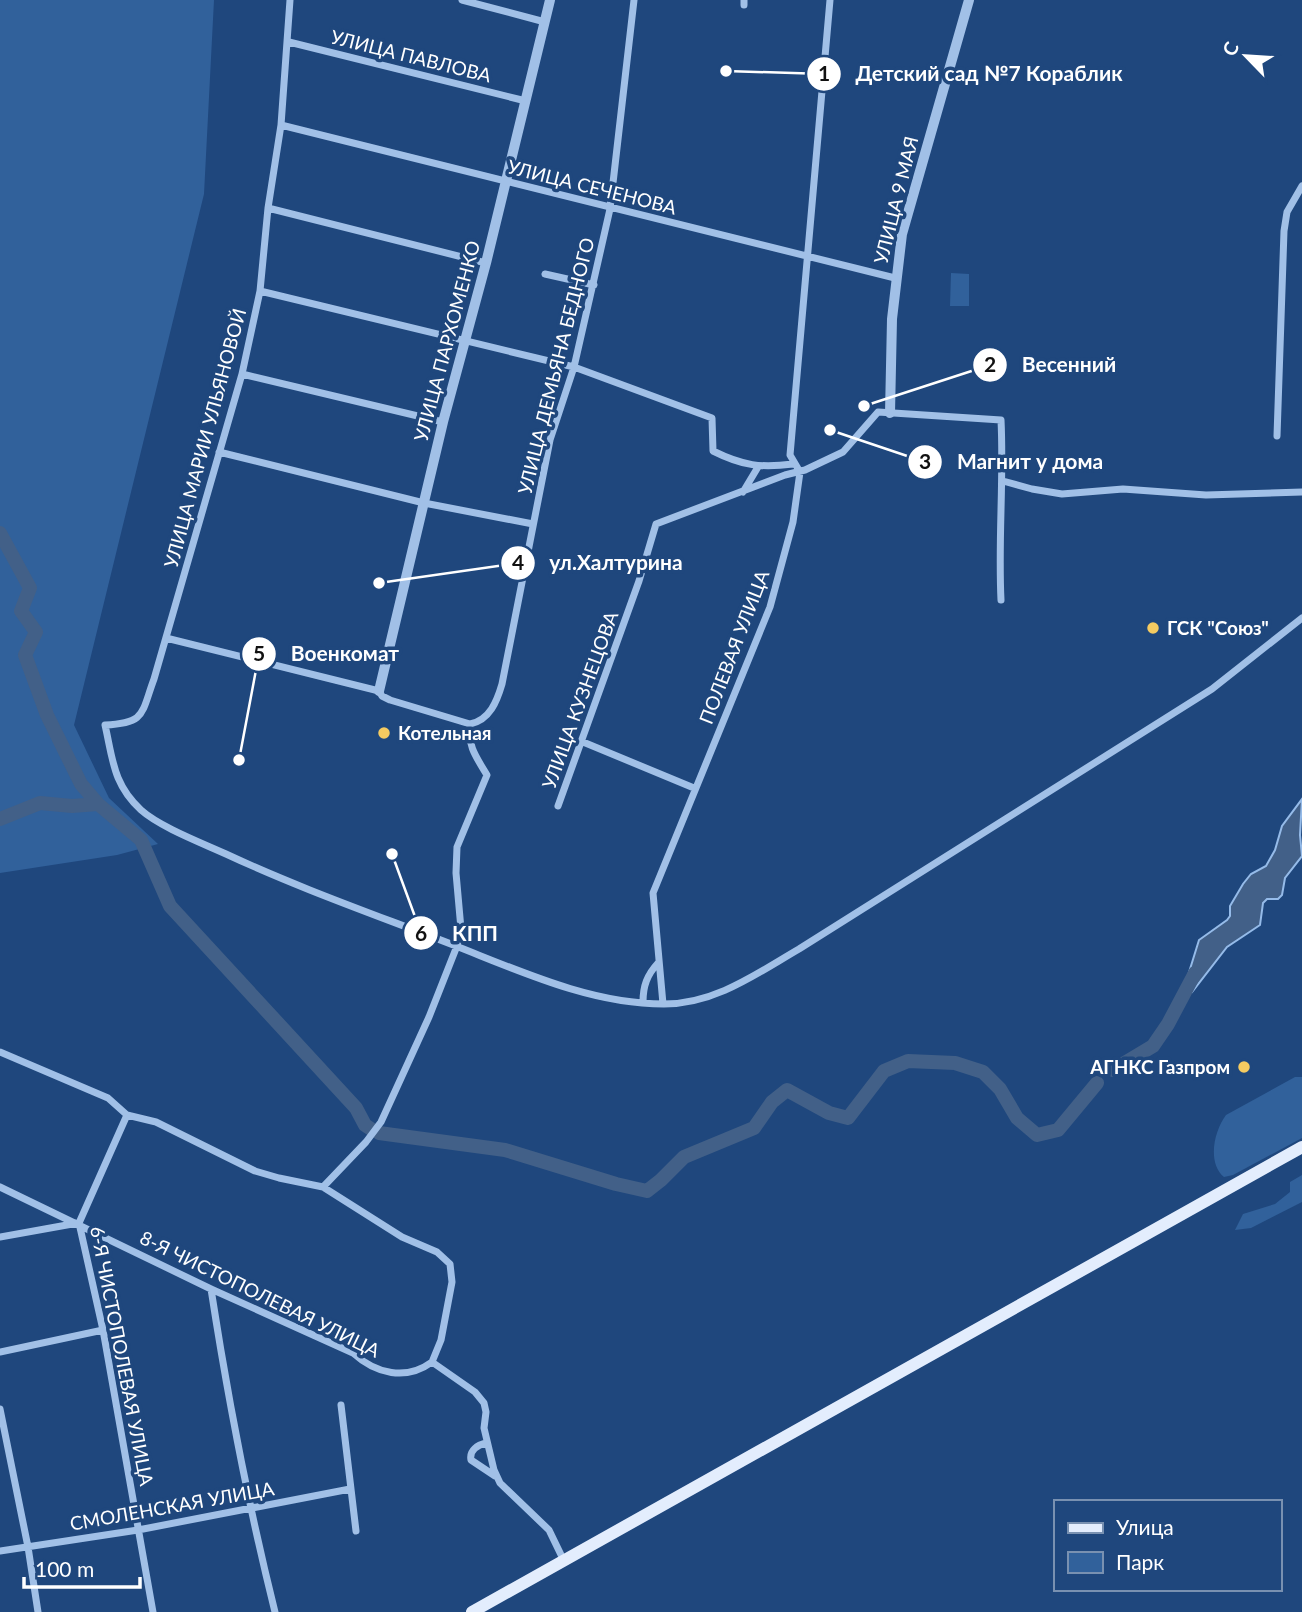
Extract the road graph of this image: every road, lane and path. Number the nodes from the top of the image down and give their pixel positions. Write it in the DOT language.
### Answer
graph roads {
  1 [pos="290,0"];
  2 [pos="462,0"];
  3 [pos="550,0"];
  4 [pos="634,0"];
  5 [pos="830,0"];
  6 [pos="969,0"];
  7 [pos="545,22"];
  8 [pos="289,42"];
  9 [pos="526,101"];
  10 [pos="281,125"];
  11 [pos="505,182"];
  12 [pos="1302,186"];
  13 [pos="268,208"];
  14 [pos="610,209"];
  15 [pos="806,256"];
  16 [pos="486,263"];
  17 [pos="545,274"];
  18 [pos="895,278"];
  19 [pos="594,285"];
  20 [pos="260,291"];
  21 [pos="466,340"];
  22 [pos="574,367"];
  23 [pos="242,374"];
  24 [pos="890,413"];
  25 [pos="443,422"];
  26 [pos="1277,436"];
  27 [pos="219,452"];
  28 [pos="793,464"];
  29 [pos="758,467"];
  30 [pos="800,472"];
  31 [pos="1003,481"];
  32 [pos="743,492"];
  33 [pos="1302,492"];
  34 [pos="424,503"];
  35 [pos="533,524"];
  36 [pos="1001,600"];
  37 [pos="1302,618"];
  38 [pos="166,638"];
  39 [pos="379,691"];
  40 [pos="470,724"];
  41 [pos="583,742"];
  42 [pos="694,788"];
  43 [pos="558,806"];
  44 [pos="457,946"];
  45 [pos="657,963"];
  46 [pos="643,1002"];
  47 [pos="663,1004"];
  48 [pos="0,1052"];
  49 [pos="127,1115"];
  50 [pos="1302,1147"];
  51 [pos="323,1186"];
  52 [pos="0,1187"];
  53 [pos="79,1223"];
  54 [pos="0,1237"];
  55 [pos="211,1289"];
  56 [pos="103,1330"];
  57 [pos="0,1352"];
  58 [pos="432,1362"];
  59 [pos="341,1405"];
  60 [pos="0,1409"];
  61 [pos="486,1443"];
  62 [pos="497,1477"];
  63 [pos="350,1489"];
  64 [pos="249,1510"];
  65 [pos="138,1530"];
  66 [pos="356,1531"];
  67 [pos="29,1547"];
  68 [pos="0,1551"];
  69 [pos="564,1560"];
  70 [pos="38,1612"];
  71 [pos="153,1612"];
  72 [pos="275,1612"];
  73 [pos="472,1612"];
  1 -- 8 [label="street, УЛИЦА МАРИИ УЛЬЯНОВОЙ"];
  2 -- 7 [label="street"];
  3 -- 7 [label="street, УЛИЦА ПАРХОМЕНКО"];
  4 -- 14 [label="street, УЛИЦА ДЕМЬЯНА БЕДНОГО"];
  5 -- 15 [label="street"];
  6 -- 18 [label="street, УЛИЦА 9 МАЯ"];
  7 -- 9 [label="street, УЛИЦА ПАРХОМЕНКО"];
  8 -- 9 [label="street, УЛИЦА ПАВЛОВА"];
  8 -- 10 [label="street, УЛИЦА МАРИИ УЛЬЯНОВОЙ"];
  9 -- 11 [label="street, УЛИЦА ПАРХОМЕНКО"];
  10 -- 11 [label="street, УЛИЦА СЕЧЕНОВА"];
  10 -- 13 [label="street, УЛИЦА МАРИИ УЛЬЯНОВОЙ"];
  11 -- 14 [label="street, УЛИЦА СЕЧЕНОВА"];
  11 -- 16 [label="street, УЛИЦА ПАРХОМЕНКО"];
  12 -- 26 [label="street"];
  13 -- 16 [label="street"];
  13 -- 20 [label="street, УЛИЦА МАРИИ УЛЬЯНОВОЙ"];
  14 -- 15 [label="street, УЛИЦА СЕЧЕНОВА"];
  14 -- 19 [label="street, УЛИЦА ДЕМЬЯНА БЕДНОГО"];
  15 -- 18 [label="street, УЛИЦА СЕЧЕНОВА"];
  15 -- 28 [label="street"];
  16 -- 21 [label="street, УЛИЦА ПАРХОМЕНКО"];
  17 -- 19 [label="street"];
  18 -- 24 [label="street, УЛИЦА 9 МАЯ"];
  19 -- 22 [label="street, УЛИЦА ДЕМЬЯНА БЕДНОГО"];
  20 -- 21 [label="street"];
  20 -- 23 [label="street, УЛИЦА МАРИИ УЛЬЯНОВОЙ"];
  21 -- 22 [label="street"];
  21 -- 25 [label="street, УЛИЦА ПАРХОМЕНКО"];
  22 -- 29 [label="street"];
  22 -- 35 [label="street, УЛИЦА ДЕМЬЯНА БЕДНОГО"];
  23 -- 25 [label="street"];
  23 -- 27 [label="street, УЛИЦА МАРИИ УЛЬЯНОВОЙ"];
  24 -- 30 [label="street"];
  24 -- 31 [label="street"];
  25 -- 34 [label="street, УЛИЦА ПАРХОМЕНКО"];
  27 -- 34 [label="street"];
  27 -- 38 [label="street, УЛИЦА МАРИИ УЛЬЯНОВОЙ"];
  28 -- 29 [label="street"];
  28 -- 30 [label="street"];
  29 -- 32 [label="street"];
  30 -- 32 [label="street"];
  30 -- 42 [label="street, ПОЛЕВАЯ УЛИЦА"];
  31 -- 33 [label="street"];
  31 -- 36 [label="street"];
  32 -- 41 [label="street, УЛИЦА КУЗНЕЦОВА"];
  34 -- 35 [label="street"];
  34 -- 39 [label="street, УЛИЦА ПАРХОМЕНКО"];
  35 -- 40 [label="street, УЛИЦА ДЕМЬЯНА БЕДНОГО"];
  37 -- 47 [label="street"];
  38 -- 39 [label="street"];
  38 -- 44 [label="street, УЛИЦА МАРИИ УЛЬЯНОВОЙ"];
  39 -- 40 [label="street"];
  40 -- 44 [label="street"];
  41 -- 42 [label="street"];
  41 -- 43 [label="street, УЛИЦА КУЗНЕЦОВА"];
  42 -- 45 [label="street, ПОЛЕВАЯ УЛИЦА"];
  44 -- 46 [label="street"];
  44 -- 51 [label="street"];
  45 -- 46 [label="street"];
  45 -- 47 [label="street, ПОЛЕВАЯ УЛИЦА"];
  46 -- 47 [label="street"];
  48 -- 49 [label="street"];
  49 -- 51 [label="street"];
  49 -- 53 [label="street, 6-Я ЧИСТОПОЛЕВАЯ УЛИЦА"];
  50 -- 69 [label="main road"];
  51 -- 58 [label="street"];
  52 -- 53 [label="street, 8-Я ЧИСТОПОЛЕВАЯ УЛИЦА"];
  53 -- 54 [label="street"];
  53 -- 55 [label="street, 8-Я ЧИСТОПОЛЕВАЯ УЛИЦА"];
  53 -- 56 [label="street, 6-Я ЧИСТОПОЛЕВАЯ УЛИЦА"];
  55 -- 58 [label="street, 8-Я ЧИСТОПОЛЕВАЯ УЛИЦА"];
  55 -- 64 [label="street"];
  56 -- 57 [label="street"];
  56 -- 65 [label="street, 6-Я ЧИСТОПОЛЕВАЯ УЛИЦА"];
  58 -- 61 [label="street"];
  59 -- 63 [label="street"];
  60 -- 67 [label="street"];
  61 -- 62 [label="street"];
  61 -- 62 [label="street"];
  62 -- 69 [label="street"];
  63 -- 64 [label="street, СМОЛЕНСКАЯ УЛИЦА"];
  63 -- 66 [label="street"];
  64 -- 65 [label="street, СМОЛЕНСКАЯ УЛИЦА"];
  64 -- 72 [label="street"];
  65 -- 67 [label="street, СМОЛЕНСКАЯ УЛИЦА"];
  65 -- 71 [label="street, 6-Я ЧИСТОПОЛЕВАЯ УЛИЦА"];
  67 -- 68 [label="street, СМОЛЕНСКАЯ УЛИЦА"];
  67 -- 70 [label="street"];
  69 -- 73 [label="main road"];
}
